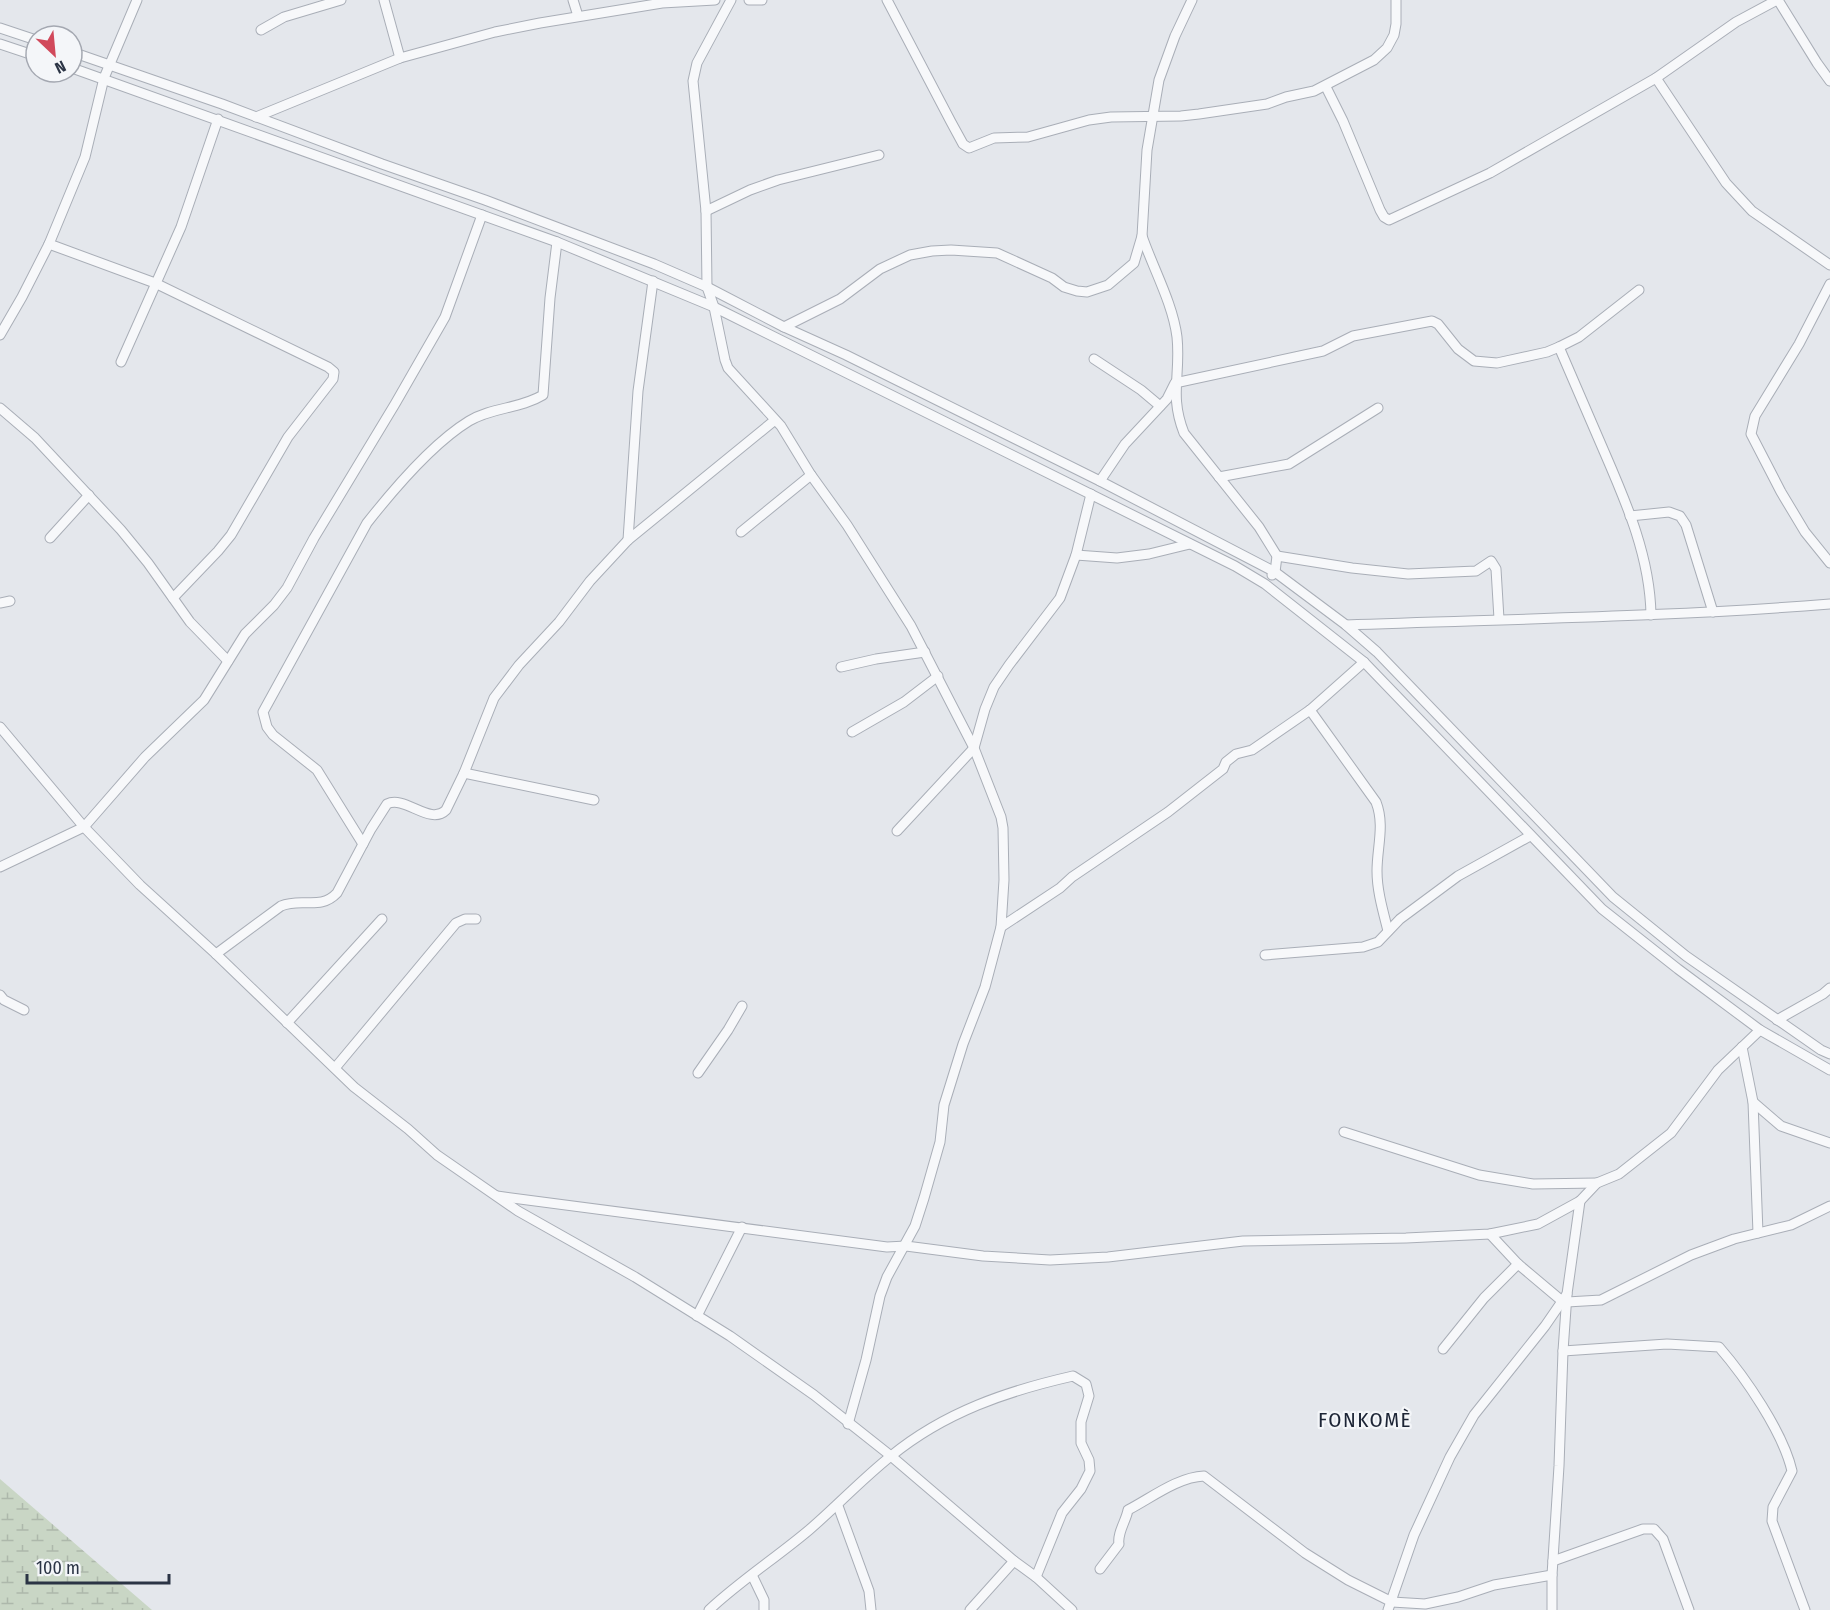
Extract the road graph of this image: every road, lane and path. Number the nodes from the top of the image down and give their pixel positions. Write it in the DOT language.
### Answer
graph roads {
  1 [pos="137,0"];
  2 [pos="340,0"];
  3 [pos="384,0"];
  4 [pos="573,0"];
  5 [pos="715,0"];
  6 [pos="731,0"];
  7 [pos="749,0"];
  8 [pos="762,0"];
  9 [pos="887,0"];
  10 [pos="1192,0"];
  11 [pos="1396,0"];
  12 [pos="1778,0"];
  13 [pos="578,16"];
  14 [pos="0,28"];
  15 [pos="261,30"];
  16 [pos="24,36"];
  17 [pos="0,44"];
  18 [pos="24,52"];
  19 [pos="84,56"];
  20 [pos="400,58"];
  21 [pos="109,65"];
  22 [pos="84,72"];
  23 [pos="104,78"];
  24 [pos="1656,78"];
  25 [pos="1830,81"];
  26 [pos="1326,87"];
  27 [pos="1153,116"];
  28 [pos="256,117"];
  29 [pos="218,119"];
  30 [pos="879,155"];
  31 [pos="706,211"];
  32 [pos="482,215"];
  33 [pos="1142,236"];
  34 [pos="557,242"];
  35 [pos="49,244"];
  36 [pos="1830,265"];
  37 [pos="653,281"];
  38 [pos="156,283"];
  39 [pos="1830,284"];
  40 [pos="707,287"];
  41 [pos="1639,290"];
  42 [pos="714,307"];
  43 [pos="784,327"];
  44 [pos="0,335"];
  45 [pos="1559,347"];
  46 [pos="1094,358"];
  47 [pos="121,362"];
  48 [pos="1175,383"];
  49 [pos="1160,406"];
  50 [pos="0,408"];
  51 [pos="1378,408"];
  52 [pos="775,420"];
  53 [pos="811,476"];
  54 [pos="1219,477"];
  55 [pos="1100,481"];
  56 [pos="1090,494"];
  57 [pos="89,495"];
  58 [pos="1630,516"];
  59 [pos="741,532"];
  60 [pos="50,538"];
  61 [pos="628,540"];
  62 [pos="1190,544"];
  63 [pos="1076,555"];
  64 [pos="1276,556"];
  65 [pos="1830,563"];
  66 [pos="1275,572"];
  67 [pos="1265,584"];
  68 [pos="173,598"];
  69 [pos="1830,604"];
  70 [pos="1713,612"];
  71 [pos="1651,615"];
  72 [pos="1499,619"];
  73 [pos="1346,625"];
  74 [pos="925,652"];
  75 [pos="228,661"];
  76 [pos="1364,663"];
  77 [pos="841,667"];
  78 [pos="938,676"];
  79 [pos="1310,710"];
  80 [pos="0,727"];
  81 [pos="852,732"];
  82 [pos="974,748"];
  83 [pos="464,773"];
  84 [pos="594,800"];
  85 [pos="84,827"];
  86 [pos="897,831"];
  87 [pos="1530,836"];
  88 [pos="363,844"];
  89 [pos="0,867"];
  90 [pos="476,919"];
  91 [pos="382,920"];
  92 [pos="1001,927"];
  93 [pos="1388,931"];
  94 [pos="216,954"];
  95 [pos="1265,955"];
  96 [pos="1830,988"];
  97 [pos="0,995"];
  98 [pos="742,1006"];
  99 [pos="24,1010"];
  100 [pos="1777,1020"];
  101 [pos="287,1023"];
  102 [pos="1760,1030"];
  103 [pos="1830,1041"];
  104 [pos="1742,1047"];
  105 [pos="1825,1052"];
  106 [pos="335,1068"];
  107 [pos="1830,1070"];
  108 [pos="698,1073"];
  109 [pos="1753,1102"];
  110 [pos="1344,1132"];
  111 [pos="1830,1143"];
  112 [pos="1597,1184"];
  113 [pos="495,1196"];
  114 [pos="1580,1201"];
  115 [pos="1830,1206"];
  116 [pos="742,1227"];
  117 [pos="1758,1233"];
  118 [pos="1491,1234"];
  119 [pos="906,1246"];
  120 [pos="1518,1264"];
  121 [pos="1565,1299"];
  122 [pos="696,1316"];
  123 [pos="1443,1349"];
  124 [pos="1563,1351"];
  125 [pos="848,1424"];
  126 [pos="891,1456"];
  127 [pos="838,1506"];
  128 [pos="1014,1561"];
  129 [pos="1553,1561"];
  130 [pos="1100,1569"];
  131 [pos="752,1575"];
  132 [pos="1552,1575"];
  133 [pos="1036,1577"];
  134 [pos="1390,1606"];
  135 [pos="709,1610"];
  136 [pos="764,1610"];
  137 [pos="871,1610"];
  138 [pos="970,1610"];
  139 [pos="1072,1610"];
  140 [pos="1552,1610"];
  141 [pos="1689,1610"];
  142 [pos="1805,1610"];
  1 -- 21 [label="street"];
  2 -- 15 [label="street"];
  3 -- 20 [label="street"];
  4 -- 13 [label="street"];
  5 -- 13 [label="street"];
  6 -- 31 [label="street"];
  7 -- 8 [label="street"];
  9 -- 27 [label="street"];
  10 -- 27 [label="street"];
  11 -- 26 [label="street"];
  12 -- 24 [label="street"];
  12 -- 25 [label="street"];
  13 -- 20 [label="street"];
  14 -- 16 [label="street"];
  17 -- 18 [label="street"];
  19 -- 21 [label="street"];
  20 -- 28 [label="street"];
  21 -- 23 [label="street"];
  21 -- 28 [label="street"];
  22 -- 23 [label="street"];
  23 -- 29 [label="street"];
  23 -- 35 [label="street"];
  24 -- 26 [label="street"];
  24 -- 36 [label="street"];
  26 -- 27 [label="street"];
  27 -- 33 [label="street"];
  28 -- 40 [label="street"];
  29 -- 32 [label="street"];
  29 -- 38 [label="street"];
  30 -- 31 [label="street"];
  31 -- 40 [label="street"];
  32 -- 34 [label="street"];
  32 -- 75 [label="street"];
  33 -- 43 [label="street"];
  33 -- 48 [label="street"];
  34 -- 37 [label="street"];
  34 -- 88 [label="street"];
  35 -- 38 [label="street"];
  35 -- 44 [label="street"];
  37 -- 42 [label="street"];
  37 -- 61 [label="street"];
  38 -- 47 [label="street"];
  38 -- 68 [label="street"];
  39 -- 65 [label="street"];
  40 -- 42 [label="street"];
  40 -- 43 [label="street"];
  41 -- 45 [label="street"];
  42 -- 52 [label="street"];
  42 -- 56 [label="street"];
  43 -- 55 [label="street"];
  45 -- 48 [label="street"];
  45 -- 58 [label="street"];
  46 -- 49 [label="street"];
  48 -- 49 [label="street"];
  48 -- 54 [label="street"];
  49 -- 55 [label="street"];
  50 -- 57 [label="street"];
  51 -- 54 [label="street"];
  52 -- 53 [label="street"];
  52 -- 61 [label="street"];
  53 -- 59 [label="street"];
  53 -- 74 [label="street"];
  54 -- 64 [label="street"];
  55 -- 66 [label="street"];
  56 -- 62 [label="street"];
  56 -- 63 [label="street"];
  57 -- 60 [label="street"];
  57 -- 68 [label="street"];
  58 -- 70 [label="street"];
  58 -- 71 [label="street"];
  61 -- 83 [label="street"];
  62 -- 63 [label="street"];
  62 -- 67 [label="street"];
  63 -- 82 [label="street"];
  64 -- 66 [label="street"];
  64 -- 72 [label="street"];
  66 -- 67 [label="street"];
  66 -- 73 [label="street"];
  67 -- 76 [label="street"];
  68 -- 75 [label="street"];
  69 -- 70 [label="street"];
  70 -- 71 [label="street"];
  71 -- 72 [label="street"];
  72 -- 73 [label="street"];
  73 -- 100 [label="street"];
  74 -- 77 [label="street"];
  74 -- 78 [label="street"];
  75 -- 85 [label="street"];
  76 -- 79 [label="street"];
  76 -- 87 [label="street"];
  78 -- 81 [label="street"];
  78 -- 82 [label="street"];
  79 -- 92 [label="street"];
  79 -- 93 [label="street"];
  80 -- 85 [label="street"];
  82 -- 86 [label="street"];
  82 -- 92 [label="street"];
  83 -- 84 [label="street"];
  83 -- 88 [label="street"];
  85 -- 89 [label="street"];
  85 -- 94 [label="street"];
  87 -- 93 [label="street"];
  87 -- 102 [label="street"];
  88 -- 94 [label="street"];
  90 -- 106 [label="street"];
  91 -- 101 [label="street"];
  92 -- 119 [label="street"];
  93 -- 95 [label="street"];
  94 -- 101 [label="street"];
  96 -- 100 [label="street"];
  97 -- 99 [label="street"];
  98 -- 108 [label="street"];
  100 -- 105 [label="street"];
  101 -- 106 [label="street"];
  102 -- 104 [label="street"];
  102 -- 107 [label="street"];
  103 -- 105 [label="street"];
  104 -- 109 [label="street"];
  104 -- 112 [label="street"];
  106 -- 113 [label="street"];
  109 -- 111 [label="street"];
  109 -- 117 [label="street"];
  110 -- 112 [label="street"];
  112 -- 114 [label="street"];
  113 -- 116 [label="street"];
  113 -- 122 [label="street"];
  114 -- 118 [label="street"];
  114 -- 121 [label="street"];
  115 -- 117 [label="street"];
  116 -- 119 [label="street"];
  116 -- 122 [label="street"];
  117 -- 121 [label="street"];
  118 -- 119 [label="street"];
  118 -- 120 [label="street"];
  119 -- 125 [label="street"];
  120 -- 121 [label="street"];
  120 -- 123 [label="street"];
  121 -- 124 [label="street"];
  121 -- 134 [label="street"];
  122 -- 125 [label="street"];
  124 -- 129 [label="street"];
  124 -- 142 [label="street"];
  125 -- 126 [label="street"];
  126 -- 127 [label="street"];
  126 -- 128 [label="street"];
  126 -- 133 [label="street"];
  127 -- 131 [label="street"];
  127 -- 137 [label="street"];
  128 -- 133 [label="street"];
  128 -- 138 [label="street"];
  129 -- 132 [label="street"];
  129 -- 141 [label="street"];
  130 -- 134 [label="street"];
  131 -- 135 [label="street"];
  131 -- 136 [label="street"];
  132 -- 134 [label="street"];
  132 -- 140 [label="street"];
  133 -- 139 [label="street"];
}
